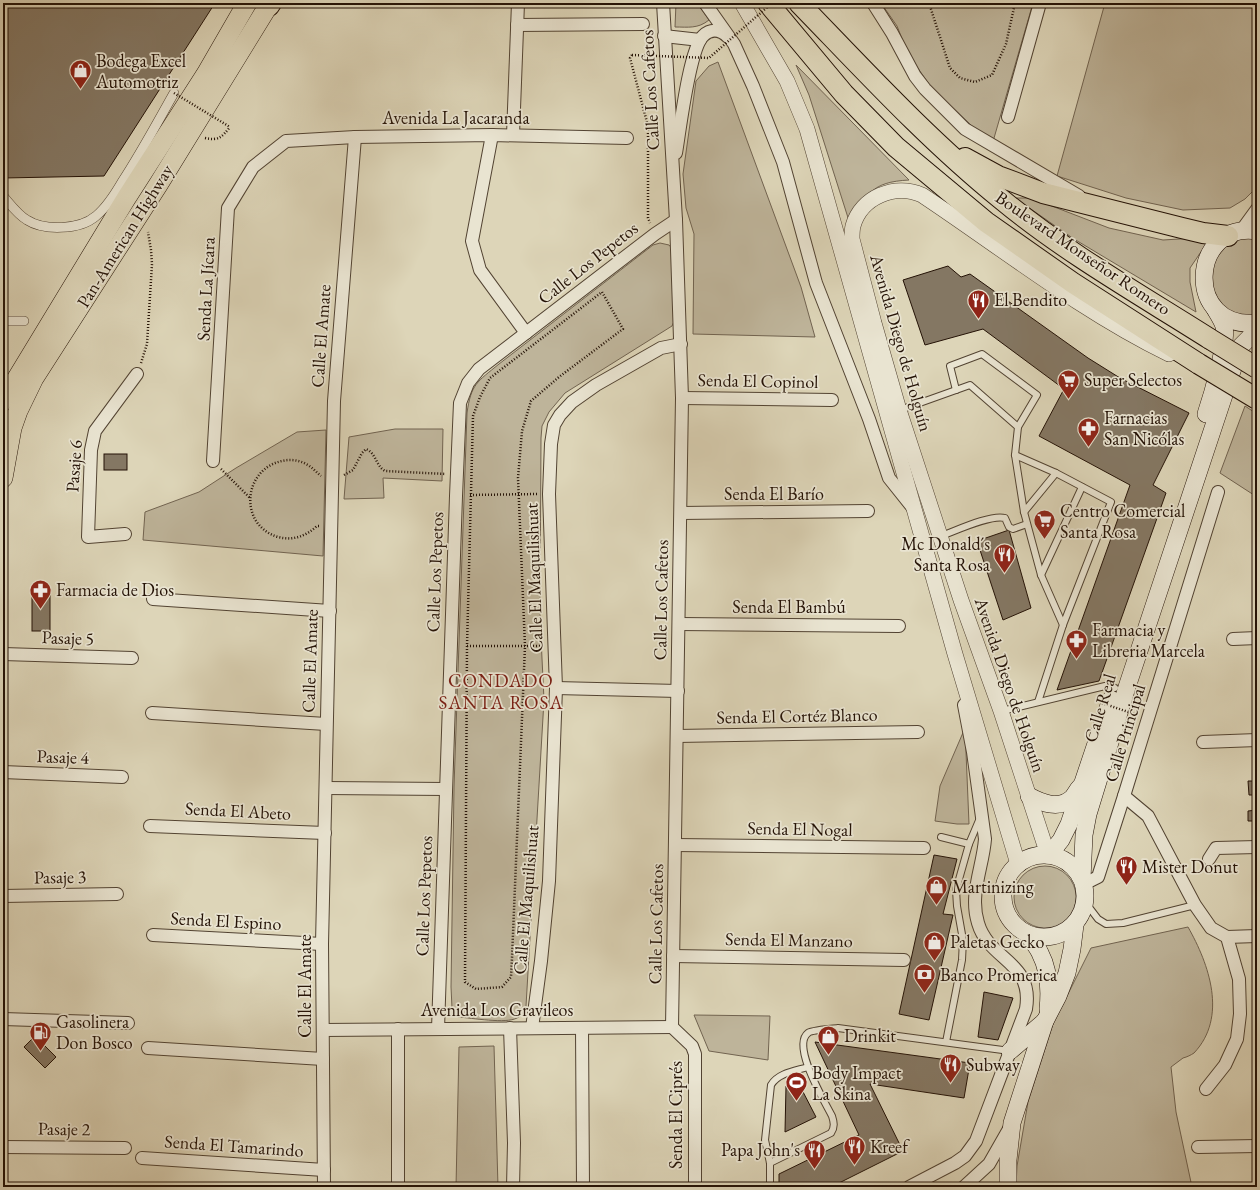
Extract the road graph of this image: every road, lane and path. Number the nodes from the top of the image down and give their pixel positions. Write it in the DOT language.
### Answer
graph roads {
  1 [pos="247,3"];
  2 [pos="518,3"];
  3 [pos="663,3"];
  4 [pos="705,3"];
  5 [pos="742,3"];
  6 [pos="768,3"];
  7 [pos="772,3"];
  8 [pos="799,3"];
  9 [pos="810,3"];
  10 [pos="873,3"];
  11 [pos="929,3"];
  12 [pos="1015,3"];
  13 [pos="1040,3"];
  14 [pos="270,4"];
  15 [pos="643,24"];
  16 [pos="517,25"];
  17 [pos="664,36"];
  18 [pos="700,40"];
  19 [pos="734,44"];
  20 [pos="851,57"];
  21 [pos="174,92"];
  22 [pos="1008,117"];
  23 [pos="923,130"];
  24 [pos="492,135"];
  25 [pos="514,135"];
  26 [pos="355,137"];
  27 [pos="203,138"];
  28 [pos="627,138"];
  29 [pos="286,141"];
  30 [pos="673,174"];
  31 [pos="3,196"];
  32 [pos="1095,206"];
  33 [pos="1257,209"];
  34 [pos="648,218"];
  35 [pos="676,220"];
  36 [pos="148,228"];
  37 [pos="1242,233"];
  38 [pos="1215,309"];
  39 [pos="3,321"];
  40 [pos="24,321"];
  41 [pos="1257,323"];
  42 [pos="1257,330"];
  43 [pos="526,333"];
  44 [pos="681,344"];
  45 [pos="1197,363"];
  46 [pos="1257,368"];
  47 [pos="136,374"];
  48 [pos="956,390"];
  49 [pos="682,398"];
  50 [pos="1257,399"];
  51 [pos="832,400"];
  52 [pos="3,401"];
  53 [pos="899,410"];
  54 [pos="1018,427"];
  55 [pos="1015,455"];
  56 [pos="213,461"];
  57 [pos="456,474"];
  58 [pos="1056,474"];
  59 [pos="3,478"];
  60 [pos="332,480"];
  61 [pos="1082,487"];
  62 [pos="1218,492"];
  63 [pos="519,494"];
  64 [pos="549,494"];
  65 [pos="471,495"];
  66 [pos="456,496"];
  67 [pos="250,498"];
  68 [pos="915,510"];
  69 [pos="868,511"];
  70 [pos="1024,512"];
  71 [pos="681,513"];
  72 [pos="1027,524"];
  73 [pos="332,525"];
  74 [pos="125,534"];
  75 [pos="940,536"];
  76 [pos="1041,575"];
  77 [pos="153,599"];
  78 [pos="330,611"];
  79 [pos="679,624"];
  80 [pos="1062,625"];
  81 [pos="899,626"];
  82 [pos="1233,638"];
  83 [pos="1257,638"];
  84 [pos="451,646"];
  85 [pos="467,646"];
  86 [pos="525,646"];
  87 [pos="554,646"];
  88 [pos="3,654"];
  89 [pos="955,654"];
  90 [pos="132,658"];
  91 [pos="556,688"];
  92 [pos="1115,688"];
  93 [pos="678,691"];
  94 [pos="1038,702"];
  95 [pos="1102,703"];
  96 [pos="1001,711"];
  97 [pos="152,714"];
  98 [pos="1134,714"];
  99 [pos="326,724"];
  100 [pos="918,732"];
  101 [pos="677,736"];
  102 [pos="1257,740"];
  103 [pos="1202,742"];
  104 [pos="3,772"];
  105 [pos="122,777"];
  106 [pos="1084,782"];
  107 [pos="326,788"];
  108 [pos="446,789"];
  109 [pos="1029,796"];
  110 [pos="1124,796"];
  111 [pos="982,813"];
  112 [pos="150,826"];
  113 [pos="325,833"];
  114 [pos="941,837"];
  115 [pos="969,844"];
  116 [pos="675,845"];
  117 [pos="1257,847"];
  118 [pos="924,848"];
  119 [pos="1049,855"];
  120 [pos="1209,859"];
  121 [pos="1018,864"];
  122 [pos="1083,881"];
  123 [pos="117,894"];
  124 [pos="3,896"];
  125 [pos="1085,902"];
  126 [pos="1195,905"];
  127 [pos="1075,925"];
  128 [pos="1027,934"];
  129 [pos="153,935"];
  130 [pos="1257,936"];
  131 [pos="1226,937"];
  132 [pos="322,944"];
  133 [pos="674,956"];
  134 [pos="904,960"];
  135 [pos="3,1019"];
  136 [pos="1047,1019"];
  137 [pos="128,1023"];
  138 [pos="672,1027"];
  139 [pos="510,1028"];
  140 [pos="532,1028"];
  141 [pos="582,1028"];
  142 [pos="398,1029"];
  143 [pos="438,1029"];
  144 [pos="323,1030"];
  145 [pos="946,1042"];
  146 [pos="148,1048"];
  147 [pos="1010,1051"];
  148 [pos="323,1059"];
  149 [pos="808,1067"];
  150 [pos="1206,1089"];
  151 [pos="1012,1123"];
  152 [pos="3,1146"];
  153 [pos="1257,1146"];
  154 [pos="1198,1147"];
  155 [pos="125,1148"];
  156 [pos="142,1158"];
  157 [pos="770,1163"];
  158 [pos="324,1170"];
  159 [pos="324,1187"];
  160 [pos="398,1187"];
  161 [pos="513,1187"];
  162 [pos="583,1187"];
  163 [pos="695,1187"];
  164 [pos="770,1187"];
  165 [pos="909,1187"];
  166 [pos="964,1187"];
  167 [pos="1008,1187"];
  1 -- 52 [label="main road, Pan-American Highway"];
  2 -- 16 [label="street"];
  3 -- 17 [label="street, Calle Los Cafetos"];
  4 -- 19 [label="street"];
  5 -- 68 [label="street, Avenida Diego de Holguín"];
  6 -- 45 [label="highway, Boulevard Monseñor Romero"];
  7 -- 34 [label="path, bridge"];
  8 -- 20 [label="highway"];
  9 -- 20 [label="highway"];
  10 -- 32 [label="street"];
  11 -- 12 [label="path"];
  13 -- 22 [label="street"];
  14 -- 59 [label="main road, Pan-American Highway"];
  15 -- 16 [label="street"];
  16 -- 25 [label="street"];
  17 -- 18 [label="street"];
  17 -- 30 [label="street, Calle Los Cafetos"];
  18 -- 19 [label="street"];
  18 -- 30 [label="street, Calle Los Cafetos"];
  19 -- 68 [label="street"];
  20 -- 23 [label="highway, Boulevard Monseñor Romero"];
  21 -- 27 [label="path, bridge"];
  21 -- 31 [label="street"];
  23 -- 32 [label="highway"];
  23 -- 46 [label="highway, Boulevard Monseñor Romero, bridge"];
  24 -- 25 [label="street, Avenida La Jacaranda"];
  24 -- 26 [label="street, Avenida La Jacaranda"];
  24 -- 43 [label="street"];
  25 -- 28 [label="street, Avenida La Jacaranda"];
  26 -- 29 [label="street, Avenida La Jacaranda"];
  26 -- 60 [label="street, Calle El Amate"];
  29 -- 56 [label="street, Senda La Jícara"];
  30 -- 35 [label="street, Calle Los Cafetos"];
  32 -- 37 [label="highway"];
  33 -- 37 [label="street"];
  35 -- 43 [label="street, Calle Los Pepetos"];
  35 -- 44 [label="street, Calle Los Cafetos"];
  36 -- 47 [label="path"];
  37 -- 38 [label="main road, Calle Real"];
  38 -- 41 [label="main road"];
  38 -- 92 [label="main road, Calle Real"];
  39 -- 40 [label="street"];
  42 -- 122 [label="main road, Calle Real"];
  43 -- 57 [label="street, Calle Los Pepetos"];
  44 -- 49 [label="street, Calle Los Cafetos"];
  44 -- 64 [label="street, Calle El Maquilishuat"];
  45 -- 50 [label="highway, Boulevard Monseñor Romero, bridge"];
  45 -- 53 [label="street, Avenida Diego de Holguín"];
  47 -- 74 [label="street, Pasaje 6"];
  48 -- 53 [label="lane"];
  48 -- 54 [label="lane"];
  48 -- 54 [label="lane"];
  49 -- 51 [label="street, Senda El Copinol"];
  49 -- 71 [label="street, Calle Los Cafetos"];
  53 -- 75 [label="street, Avenida Diego de Holguín"];
  54 -- 55 [label="lane"];
  55 -- 58 [label="lane"];
  55 -- 70 [label="lane"];
  56 -- 67 [label="path"];
  57 -- 60 [label="path"];
  57 -- 66 [label="street, Calle Los Pepetos"];
  58 -- 61 [label="lane"];
  58 -- 70 [label="lane"];
  60 -- 67 [label="path"];
  60 -- 73 [label="street, Calle El Amate"];
  61 -- 76 [label="lane"];
  61 -- 80 [label="lane"];
  62 -- 110 [label="street, Calle Principal"];
  63 -- 64 [label="path"];
  63 -- 65 [label="path"];
  63 -- 65 [label="path"];
  63 -- 86 [label="path"];
  64 -- 87 [label="street, Calle El Maquilishuat"];
  65 -- 66 [label="path"];
  65 -- 85 [label="path"];
  66 -- 84 [label="street, Calle Los Pepetos"];
  67 -- 73 [label="path"];
  68 -- 89 [label="street, Avenida Diego de Holguín"];
  69 -- 71 [label="street, Senda El Barío"];
  70 -- 72 [label="lane"];
  71 -- 79 [label="street, Calle Los Cafetos"];
  72 -- 75 [label="lane"];
  72 -- 76 [label="lane"];
  73 -- 78 [label="street, Calle El Amate"];
  75 -- 96 [label="street, Avenida Diego de Holguín"];
  76 -- 80 [label="lane"];
  77 -- 78 [label="street"];
  78 -- 99 [label="street, Calle El Amate"];
  79 -- 81 [label="street, Senda El Bambú"];
  79 -- 93 [label="street, Calle Los Cafetos"];
  80 -- 94 [label="lane"];
  82 -- 83 [label="street"];
  84 -- 85 [label="path"];
  84 -- 108 [label="street, Calle Los Pepetos"];
  85 -- 86 [label="path"];
  85 -- 86 [label="path"];
  86 -- 87 [label="path"];
  87 -- 91 [label="street, Calle El Maquilishuat"];
  88 -- 90 [label="street, Pasaje 5"];
  89 -- 111 [label="street"];
  89 -- 121 [label="street, Avenida Diego de Holguín"];
  91 -- 93 [label="street"];
  91 -- 140 [label="street, Calle El Maquilishuat"];
  92 -- 94 [label="lane"];
  92 -- 106 [label="main road, Calle Real"];
  93 -- 101 [label="street, Calle Los Cafetos"];
  94 -- 96 [label="lane"];
  95 -- 98 [label="path, bridge"];
  96 -- 109 [label="street, Avenida Diego de Holguín"];
  97 -- 99 [label="street"];
  99 -- 107 [label="street, Calle El Amate"];
  100 -- 101 [label="street, Senda El Cortéz Blanco"];
  101 -- 116 [label="street, Calle Los Cafetos"];
  102 -- 103 [label="street"];
  104 -- 105 [label="street, Pasaje 4"];
  106 -- 109 [label="main road"];
  106 -- 119 [label="main road, Calle Real"];
  107 -- 108 [label="street"];
  107 -- 113 [label="street, Calle El Amate"];
  108 -- 143 [label="street, Calle Los Pepetos"];
  109 -- 119 [label="street, Avenida Diego de Holguín"];
  110 -- 122 [label="street, Calle Principal"];
  110 -- 126 [label="street"];
  111 -- 115 [label="lane"];
  111 -- 147 [label="street"];
  112 -- 113 [label="street, Senda El Abeto"];
  113 -- 132 [label="street, Calle El Amate"];
  114 -- 115 [label="lane"];
  115 -- 145 [label="lane"];
  116 -- 118 [label="street, Senda El Nogal"];
  116 -- 133 [label="street, Calle Los Cafetos"];
  117 -- 120 [label="street"];
  119 -- 121 [label="main road"];
  119 -- 122 [label="main road"];
  121 -- 128 [label="main road"];
  122 -- 125 [label="main road"];
  123 -- 124 [label="street, Pasaje 3"];
  125 -- 126 [label="lane"];
  125 -- 127 [label="main road"];
  126 -- 131 [label="street"];
  127 -- 128 [label="main road"];
  127 -- 136 [label="main road"];
  128 -- 136 [label="main road"];
  129 -- 132 [label="street, Senda El Espino"];
  130 -- 131 [label="street"];
  131 -- 150 [label="street"];
  132 -- 144 [label="street, Calle El Amate"];
  133 -- 134 [label="street, Senda El Manzano"];
  133 -- 138 [label="street, Calle Los Cafetos"];
  135 -- 137 [label="street"];
  136 -- 147 [label="main road"];
  136 -- 151 [label="main road"];
  138 -- 141 [label="street, Avenida Los Gravileos"];
  138 -- 163 [label="street, Senda El Ciprés"];
  139 -- 140 [label="street, Avenida Los Gravileos"];
  139 -- 143 [label="street, Avenida Los Gravileos"];
  139 -- 161 [label="street"];
  140 -- 141 [label="street, Avenida Los Gravileos"];
  141 -- 162 [label="street"];
  142 -- 143 [label="street, Avenida Los Gravileos"];
  142 -- 144 [label="street, Avenida Los Gravileos"];
  142 -- 160 [label="street"];
  144 -- 148 [label="street, Calle El Amate"];
  145 -- 147 [label="lane"];
  145 -- 149 [label="lane"];
  146 -- 148 [label="street"];
  147 -- 165 [label="street"];
  148 -- 158 [label="street, Calle El Amate"];
  149 -- 157 [label="lane"];
  149 -- 157 [label="lane"];
  151 -- 166 [label="street"];
  151 -- 167 [label="main road"];
  152 -- 155 [label="street, Pasaje 2"];
  153 -- 154 [label="street"];
  156 -- 158 [label="street, Senda El Tamarindo"];
  157 -- 164 [label="lane"];
  158 -- 159 [label="street, Calle El Amate"];
}
